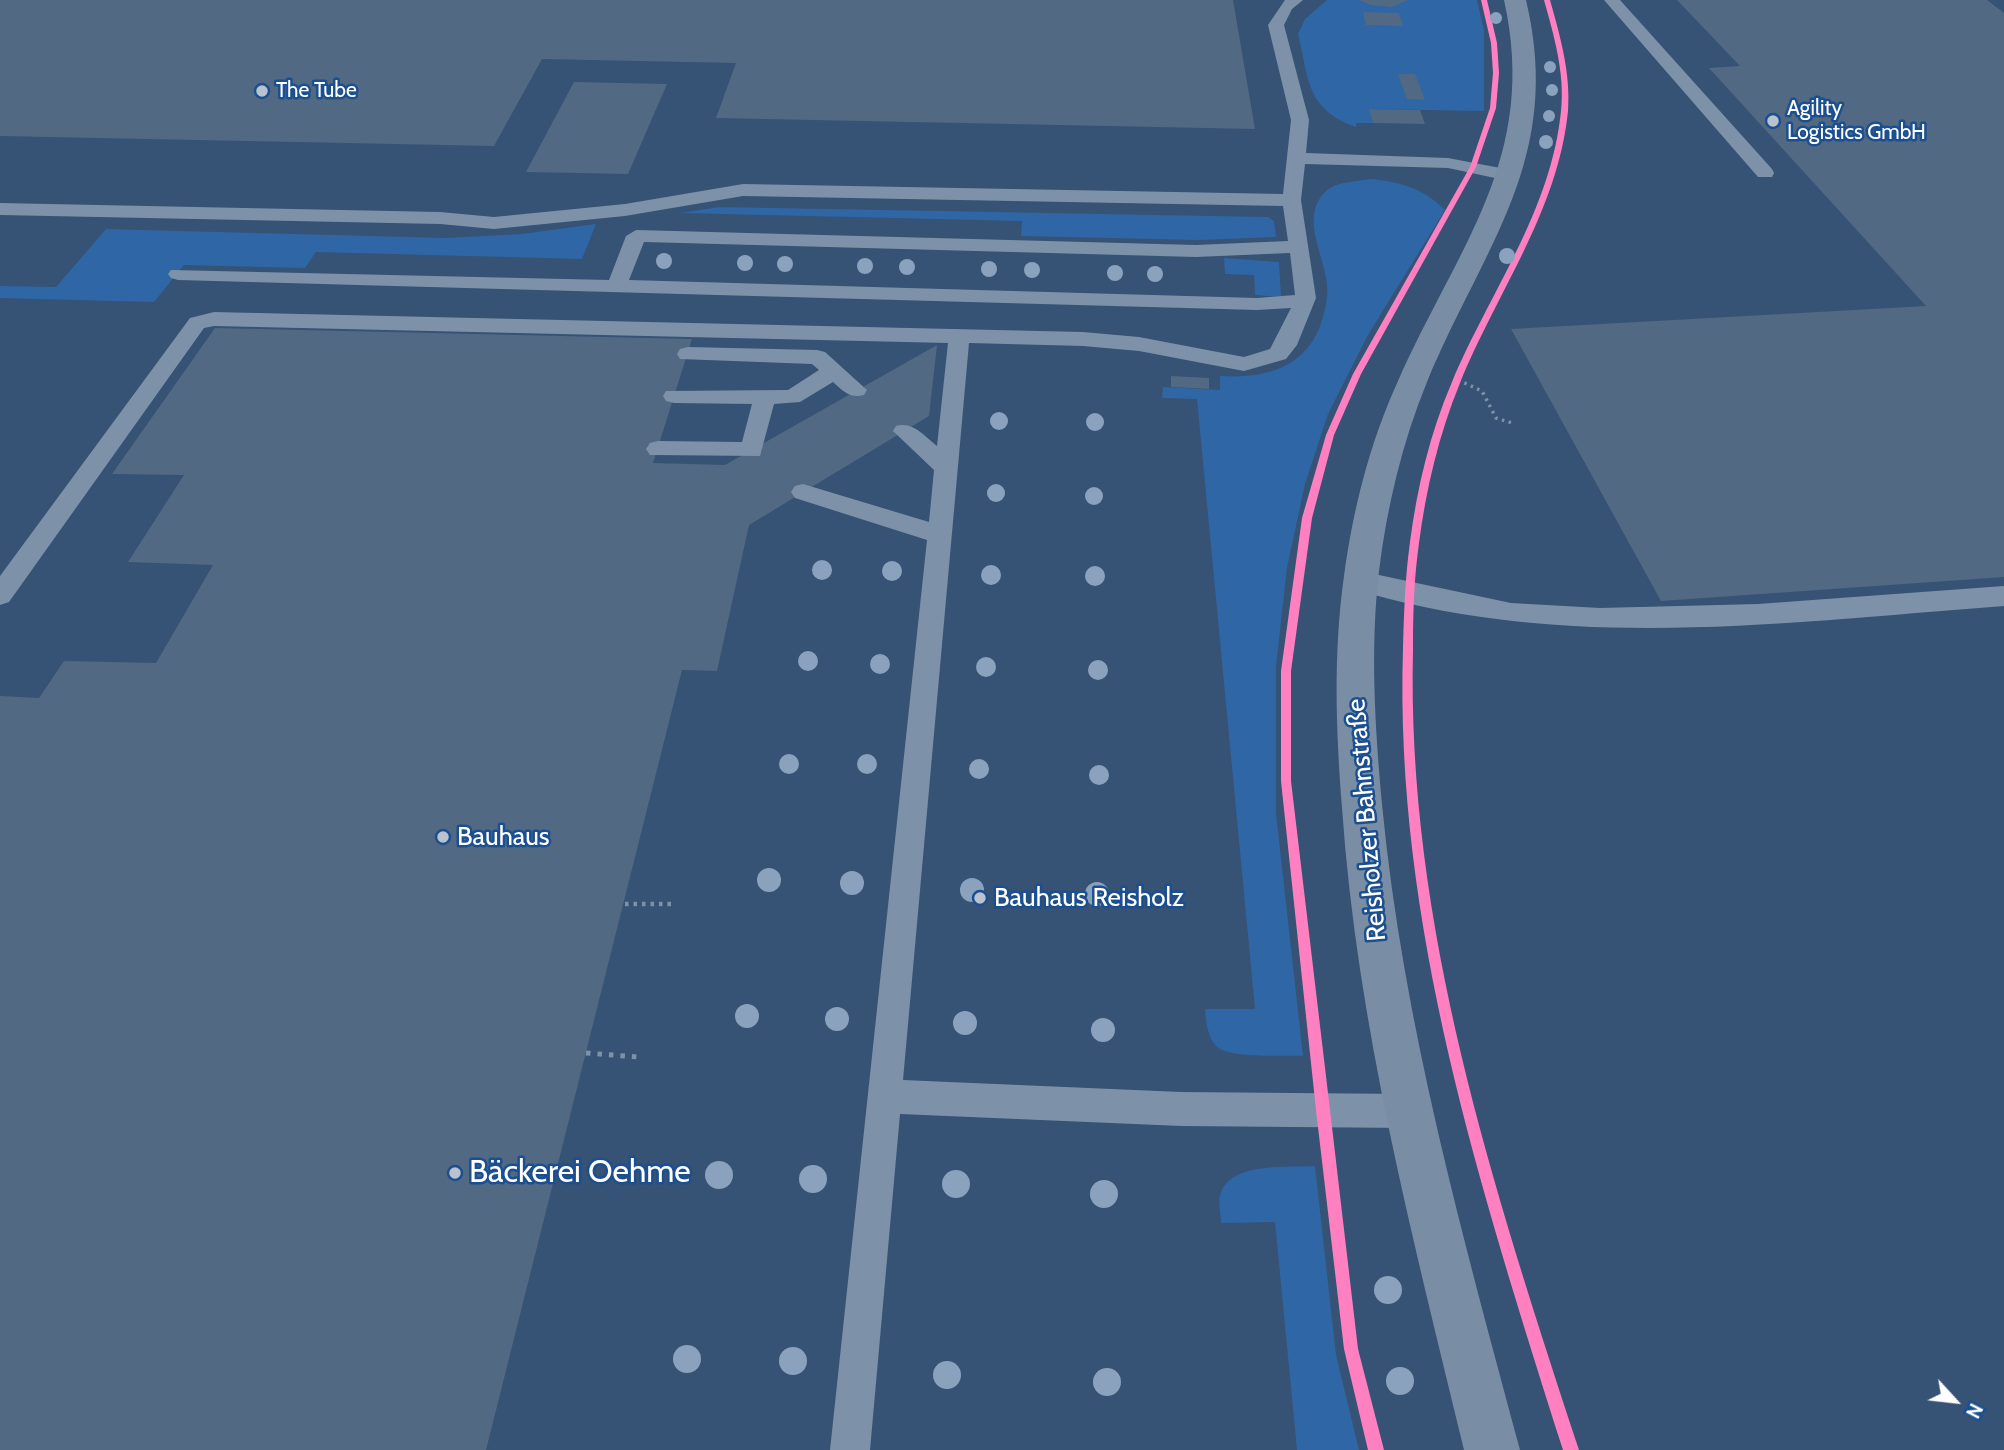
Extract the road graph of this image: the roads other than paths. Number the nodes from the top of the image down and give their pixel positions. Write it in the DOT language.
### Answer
graph roads {
  1 [pos="1294,0"];
  2 [pos="1516,0"];
  3 [pos="1612,0"];
  4 [pos="1298,158"];
  5 [pos="1765,173"];
  6 [pos="1509,175"];
  7 [pos="1292,200"];
  8 [pos="0,209"];
  9 [pos="1298,247"];
  10 [pos="178,274"];
  11 [pos="617,286"];
  12 [pos="1306,298"];
  13 [pos="959,336"];
  14 [pos="688,354"];
  15 [pos="834,371"];
  16 [pos="856,390"];
  17 [pos="674,396"];
  18 [pos="765,397"];
  19 [pos="904,431"];
  20 [pos="658,449"];
  21 [pos="946,467"];
  22 [pos="803,492"];
  23 [pos="940,535"];
  24 [pos="1360,581"];
  25 [pos="0,595"];
  26 [pos="2004,596"];
  27 [pos="885,1096"];
  28 [pos="1406,1111"];
  29 [pos="850,1450"];
  30 [pos="1492,1450"];
  1 -- 4 [label="lane"];
  2 -- 6 [label="main road, Reisholzer Bahnstraße"];
  3 -- 5 [label="lane"];
  4 -- 6 [label="lane"];
  4 -- 7 [label="lane"];
  6 -- 24 [label="main road, Reisholzer Bahnstraße"];
  7 -- 8 [label="lane"];
  7 -- 9 [label="lane"];
  9 -- 11 [label="lane"];
  9 -- 12 [label="lane"];
  10 -- 11 [label="lane"];
  11 -- 12 [label="lane"];
  12 -- 13 [label="lane"];
  13 -- 21 [label="lane"];
  13 -- 25 [label="lane"];
  14 -- 15 [label="lane"];
  15 -- 16 [label="lane"];
  15 -- 18 [label="lane"];
  17 -- 18 [label="lane"];
  18 -- 20 [label="lane"];
  19 -- 21 [label="lane"];
  21 -- 23 [label="lane"];
  22 -- 23 [label="lane"];
  23 -- 27 [label="lane"];
  24 -- 26 [label="lane"];
  24 -- 28 [label="main road, Reisholzer Bahnstraße"];
  27 -- 28 [label="lane"];
  27 -- 29 [label="lane"];
  28 -- 30 [label="main road, Reisholzer Bahnstraße"];
}
